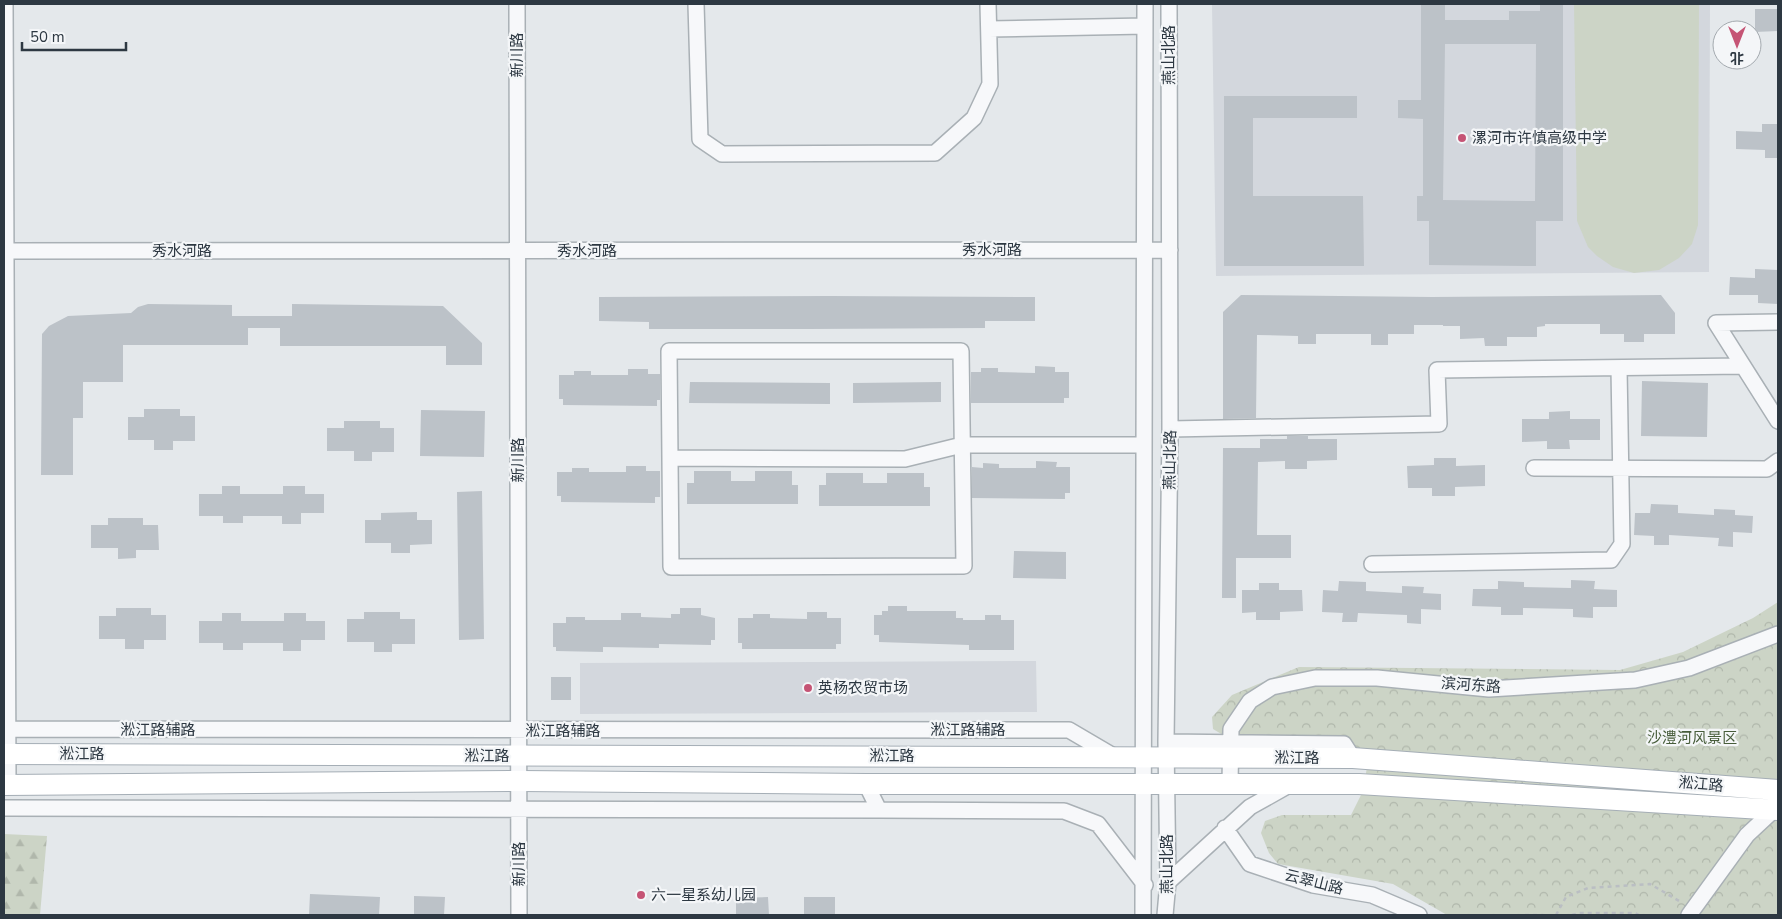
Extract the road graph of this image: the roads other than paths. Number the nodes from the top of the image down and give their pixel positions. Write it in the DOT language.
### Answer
graph roads {
  1 [pos="5,4"];
  2 [pos="517,4"];
  3 [pos="696,4"];
  4 [pos="988,4"];
  5 [pos="1145,4"];
  6 [pos="1169,4"];
  7 [pos="1145,26"];
  8 [pos="989,29"];
  9 [pos="1145,250"];
  10 [pos="1170,250"];
  11 [pos="6,251"];
  12 [pos="516,251"];
  13 [pos="1778,322"];
  14 [pos="1743,366"];
  15 [pos="1619,368"];
  16 [pos="1776,415"];
  17 [pos="1170,428"];
  18 [pos="962,444"];
  19 [pos="1144,445"];
  20 [pos="670,458"];
  21 [pos="1778,461"];
  22 [pos="1534,468"];
  23 [pos="1621,468"];
  24 [pos="1372,564"];
  25 [pos="1778,634"];
  26 [pos="6,729"];
  27 [pos="520,731"];
  28 [pos="1230,749"];
  29 [pos="1166,750"];
  30 [pos="6,754"];
  31 [pos="520,756"];
  32 [pos="1115,757"];
  33 [pos="1145,757"];
  34 [pos="520,781"];
  35 [pos="1145,783"];
  36 [pos="1166,783"];
  37 [pos="1230,783"];
  38 [pos="1292,783"];
  39 [pos="866,784"];
  40 [pos="6,785"];
  41 [pos="1777,804"];
  42 [pos="4,808"];
  43 [pos="519,808"];
  44 [pos="879,810"];
  45 [pos="1225,828"];
  46 [pos="1168,882"];
  47 [pos="1145,885"];
  48 [pos="1692,912"];
  49 [pos="519,915"];
  50 [pos="1143,915"];
  51 [pos="1166,915"];
  52 [pos="1419,915"];
  1 -- 11 [label="street"];
  2 -- 12 [label="street, 新川路"];
  3 -- 8 [label="street"];
  4 -- 8 [label="street"];
  5 -- 7 [label="street, 燕山北路"];
  6 -- 10 [label="street, 燕山北路"];
  7 -- 8 [label="street"];
  7 -- 9 [label="street, 燕山北路"];
  9 -- 10 [label="street, 秀水河路"];
  9 -- 12 [label="street, 秀水河路"];
  9 -- 19 [label="street, 燕山北路"];
  10 -- 17 [label="street, 燕山北路"];
  11 -- 12 [label="street, 秀水河路"];
  11 -- 26 [label="street"];
  12 -- 27 [label="street, 新川路"];
  13 -- 14 [label="street"];
  14 -- 15 [label="street"];
  14 -- 16 [label="street"];
  15 -- 17 [label="street"];
  15 -- 23 [label="street"];
  17 -- 29 [label="street, 燕山北路"];
  18 -- 19 [label="street"];
  18 -- 20 [label="street"];
  18 -- 20 [label="street"];
  18 -- 20 [label="street"];
  19 -- 33 [label="street, 燕山北路"];
  21 -- 23 [label="street"];
  22 -- 23 [label="street"];
  23 -- 24 [label="street"];
  25 -- 28 [label="street, 滨河东路"];
  26 -- 27 [label="street, 淞江路辅路"];
  26 -- 30 [label="street"];
  27 -- 31 [label="street, 新川路"];
  27 -- 32 [label="street, 淞江路辅路"];
  28 -- 29 [label="main road, 淞江路"];
  28 -- 37 [label="street, 滨河东路"];
  28 -- 41 [label="main road, 淞江路"];
  29 -- 33 [label="main road, 淞江路"];
  29 -- 36 [label="street, 燕山北路"];
  30 -- 31 [label="main road, 淞江路"];
  30 -- 40 [label="street"];
  31 -- 32 [label="main road, 淞江路"];
  31 -- 34 [label="street, 新川路"];
  32 -- 33 [label="main road, 淞江路"];
  33 -- 35 [label="street, 燕山北路"];
  34 -- 39 [label="main road, 淞江路"];
  34 -- 40 [label="main road, 淞江路"];
  34 -- 43 [label="street, 新川路"];
  35 -- 36 [label="main road, 淞江路"];
  35 -- 39 [label="main road, 淞江路"];
  35 -- 47 [label="street, 燕山北路"];
  36 -- 37 [label="main road, 淞江路"];
  36 -- 46 [label="street, 燕山北路"];
  37 -- 38 [label="main road, 淞江路"];
  38 -- 41 [label="main road, 淞江路"];
  38 -- 45 [label="street"];
  39 -- 44 [label="street"];
  41 -- 48 [label="street"];
  42 -- 43 [label="street"];
  43 -- 44 [label="street"];
  43 -- 49 [label="street, 新川路"];
  44 -- 47 [label="street"];
  45 -- 46 [label="street"];
  45 -- 52 [label="street, 云翠山路"];
  46 -- 51 [label="street, 燕山北路"];
  47 -- 50 [label="street, 燕山北路"];
}
